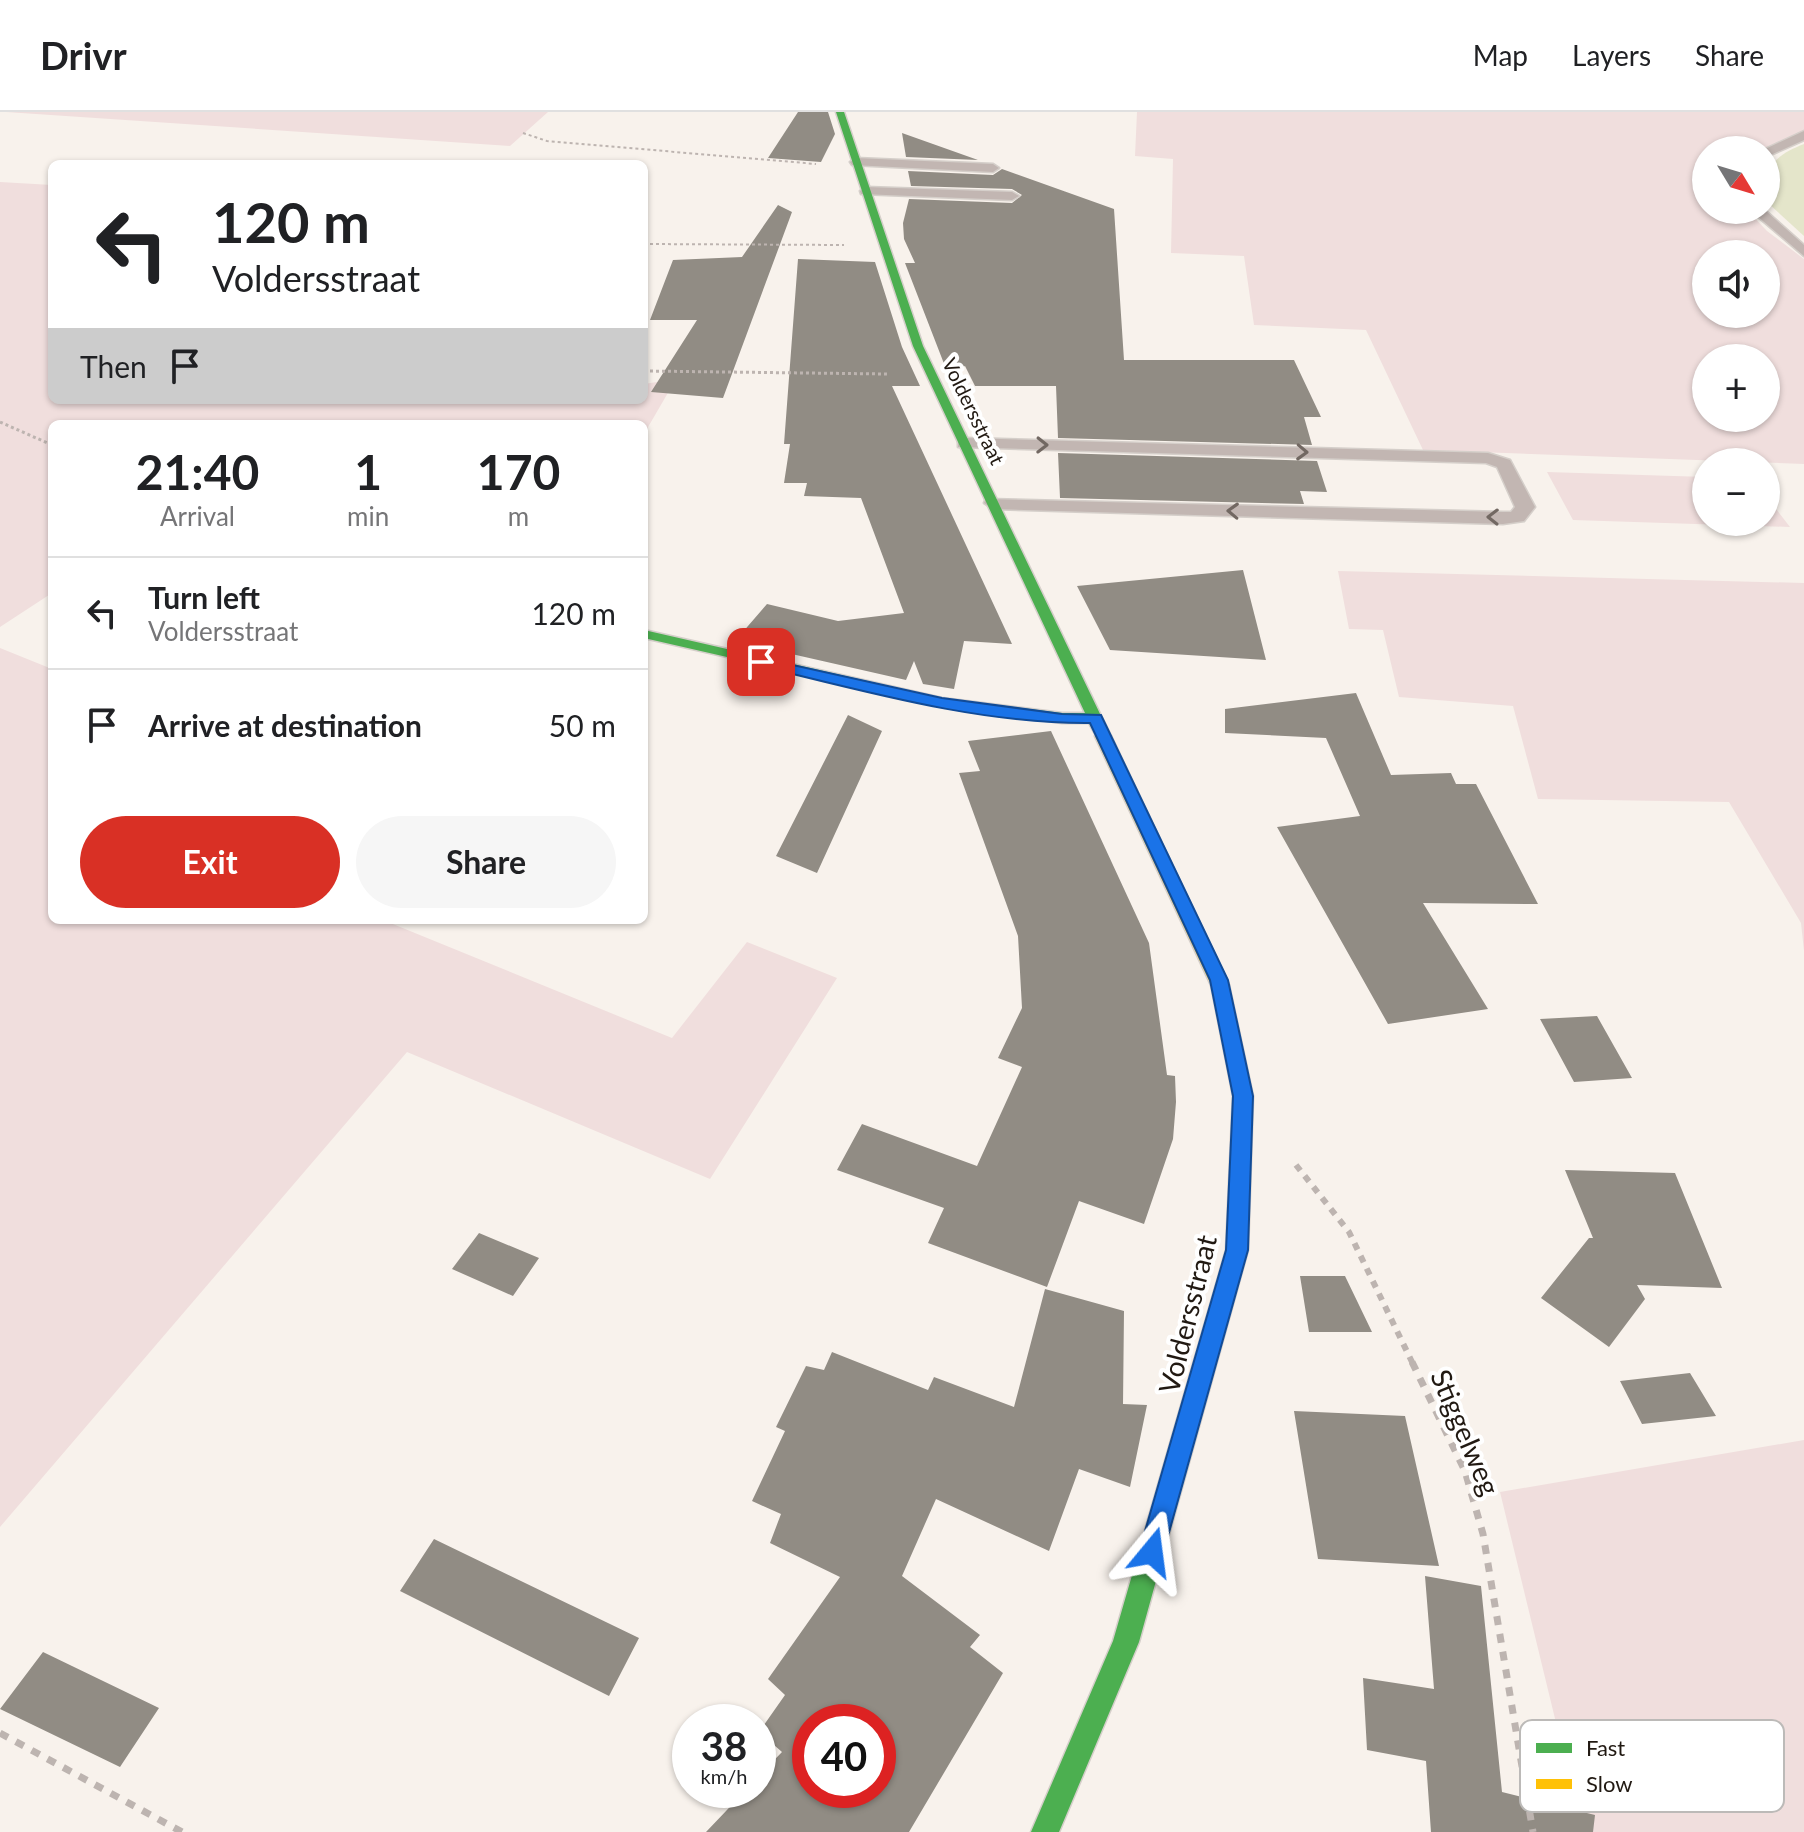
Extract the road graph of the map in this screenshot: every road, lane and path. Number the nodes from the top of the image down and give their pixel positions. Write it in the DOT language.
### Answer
graph roads {
  1 [pos="840,112"];
  2 [pos="523,133"];
  3 [pos="1804,135"];
  4 [pos="1780,146"];
  5 [pos="857,164"];
  6 [pos="993,168"];
  7 [pos="867,194"];
  8 [pos="1012,196"];
  9 [pos="940,198"];
  10 [pos="1773,224"];
  11 [pos="648,244"];
  12 [pos="885,246"];
  13 [pos="1804,252"];
  14 [pos="648,371"];
  15 [pos="932,375"];
  16 [pos="0,422"];
  17 [pos="48,443"];
  18 [pos="964,443"];
  19 [pos="993,503"];
  20 [pos="648,635"];
  21 [pos="1095,718"];
  22 [pos="1291,1158"];
  23 [pos="0,1733"];
  24 [pos="1520,1755"];
  25 [pos="1530,1812"];
  26 [pos="182,1832"];
  27 [pos="1045,1832"];
  28 [pos="1533,1832"];
  1 -- 5 [label="street, Voldersstraat"];
  2 -- 5 [label="path"];
  3 -- 4 [label="lane"];
  5 -- 6 [label="lane"];
  5 -- 7 [label="street, Voldersstraat"];
  7 -- 8 [label="lane"];
  7 -- 9 [label="lane"];
  7 -- 12 [label="street, Voldersstraat"];
  10 -- 13 [label="lane"];
  11 -- 12 [label="path"];
  12 -- 15 [label="street, Voldersstraat"];
  14 -- 15 [label="path"];
  15 -- 18 [label="street, Voldersstraat"];
  16 -- 17 [label="path"];
  18 -- 19 [label="street, Voldersstraat"];
  18 -- 19 [label="lane, one-way"];
  19 -- 21 [label="street, Voldersstraat"];
  20 -- 21 [label="street"];
  21 -- 27 [label="street, Voldersstraat"];
  22 -- 24 [label="path, Stiggelweg"];
  23 -- 26 [label="path"];
  25 -- 28 [label="path, Stiggelweg"];
}
